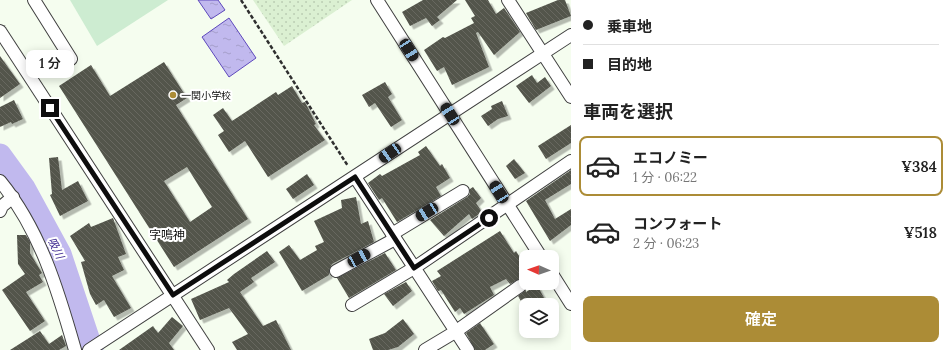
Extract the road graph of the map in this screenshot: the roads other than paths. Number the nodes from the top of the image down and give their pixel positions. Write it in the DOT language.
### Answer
graph roads {
  1 [pos="34,0"];
  2 [pos="377,0"];
  3 [pos="508,0"];
  4 [pos="0,31"];
  5 [pos="571,35"];
  6 [pos="543,54"];
  7 [pos="71,59"];
  8 [pos="571,97"];
  9 [pos="450,114"];
  10 [pos="571,161"];
  11 [pos="355,177"];
  12 [pos="0,181"];
  13 [pos="463,191"];
  14 [pos="13,197"];
  15 [pos="508,205"];
  16 [pos="0,211"];
  17 [pos="393,236"];
  18 [pos="537,250"];
  19 [pos="414,268"];
  20 [pos="336,271"];
  21 [pos="559,285"];
  22 [pos="519,287"];
  23 [pos="173,295"];
  24 [pos="571,304"];
  25 [pos="352,305"];
  26 [pos="455,332"];
  27 [pos="93,348"];
  28 [pos="75,350"];
  29 [pos="208,350"];
  30 [pos="425,350"];
  31 [pos="468,350"];
  1 -- 7 [label="street"];
  2 -- 9 [label="street"];
  3 -- 6 [label="street"];
  4 -- 23 [label="street"];
  5 -- 6 [label="street"];
  6 -- 8 [label="street"];
  6 -- 9 [label="street"];
  9 -- 11 [label="street"];
  9 -- 15 [label="street"];
  10 -- 15 [label="street"];
  11 -- 17 [label="street"];
  11 -- 23 [label="street"];
  12 -- 14 [label="street"];
  13 -- 17 [label="street"];
  14 -- 16 [label="street"];
  14 -- 28 [label="street"];
  15 -- 18 [label="street"];
  15 -- 19 [label="street"];
  17 -- 19 [label="street"];
  17 -- 20 [label="street"];
  19 -- 25 [label="street"];
  19 -- 26 [label="street"];
  21 -- 24 [label="street"];
  22 -- 26 [label="street"];
  23 -- 27 [label="street"];
  23 -- 29 [label="street"];
  26 -- 30 [label="street"];
  26 -- 31 [label="street"];
}
